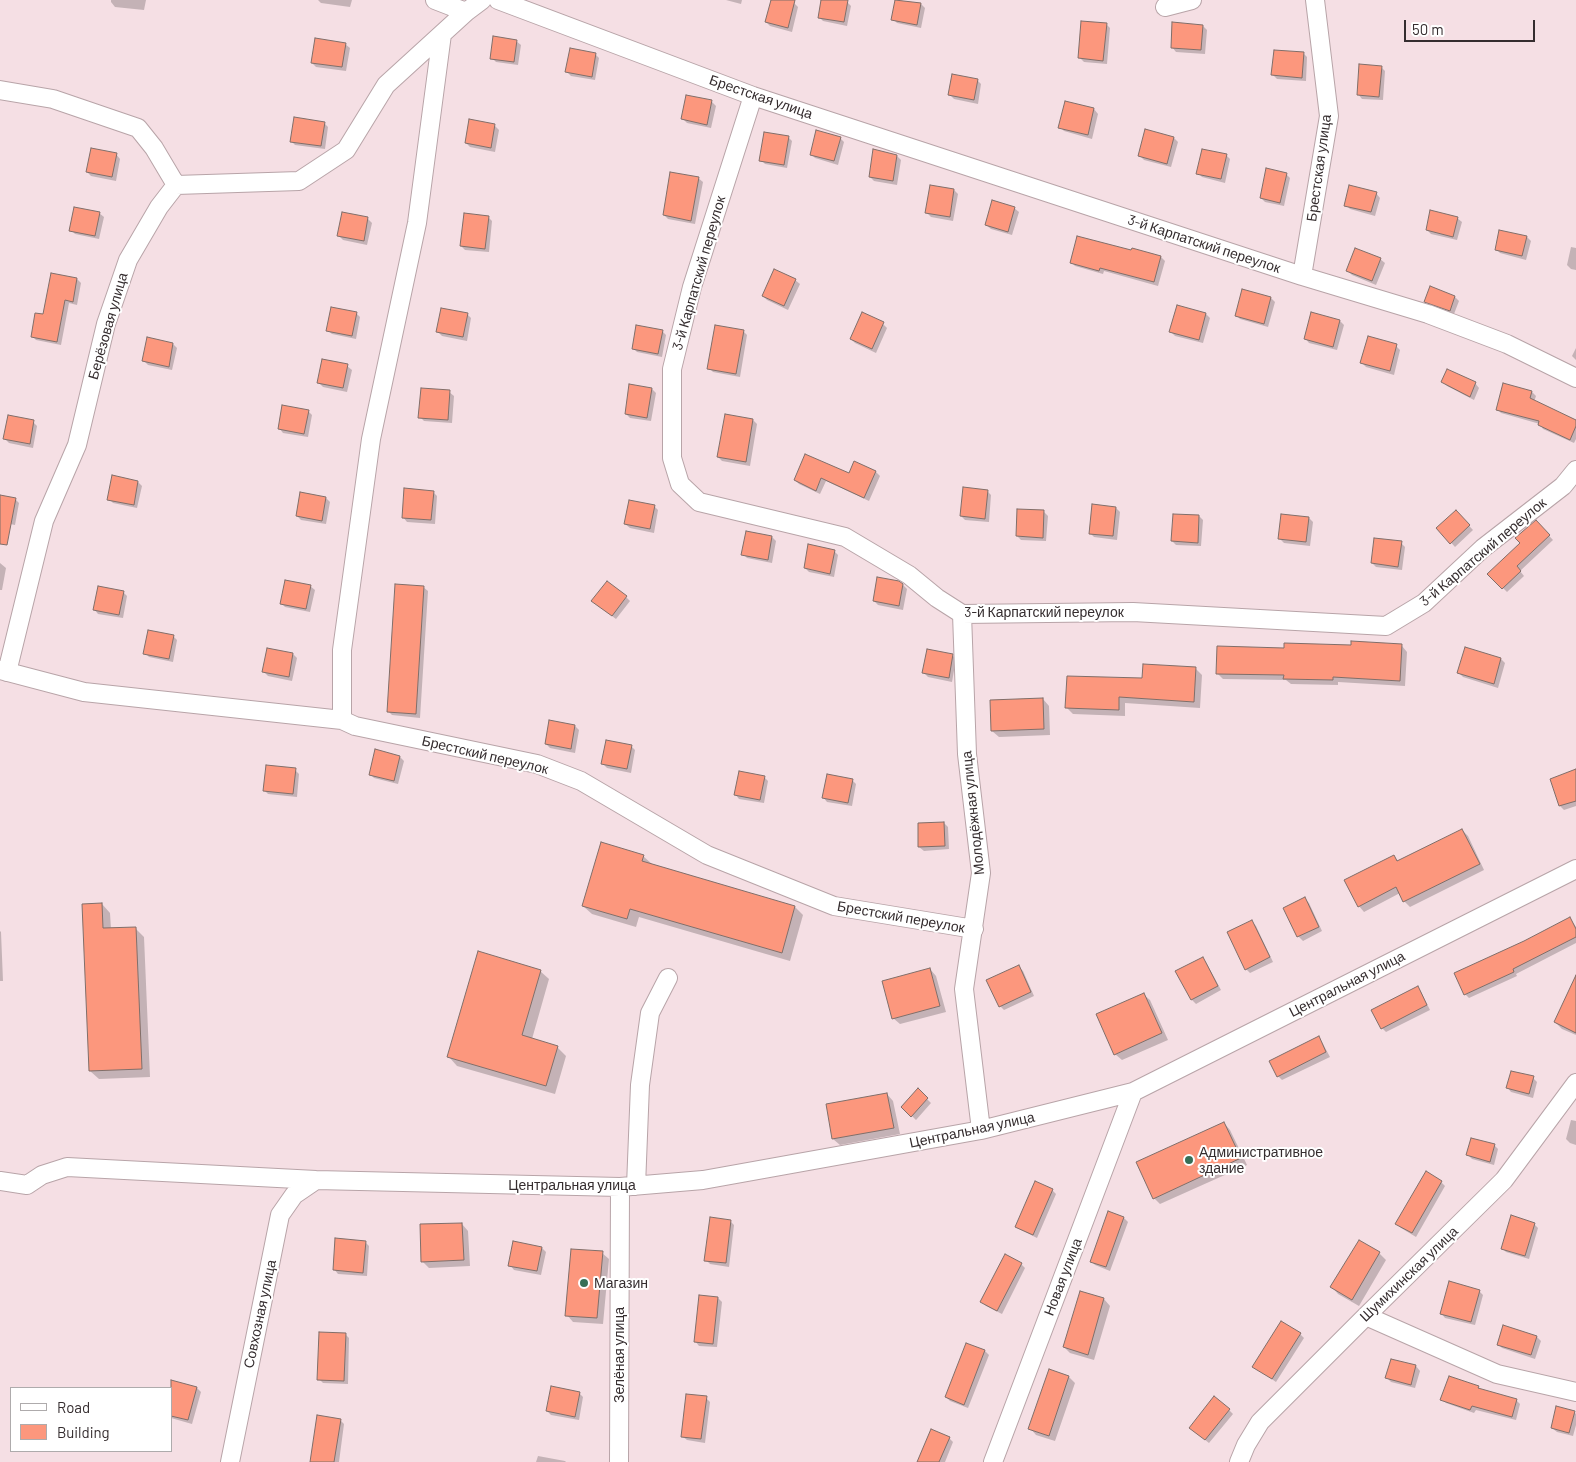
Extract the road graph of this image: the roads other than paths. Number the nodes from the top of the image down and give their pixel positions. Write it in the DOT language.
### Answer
graph roads {
  1 [pos="435,0"];
  2 [pos="482,0"];
  3 [pos="498,0"];
  4 [pos="1192,0"];
  5 [pos="1315,0"];
  6 [pos="1165,7"];
  7 [pos="466,12"];
  8 [pos="442,34"];
  9 [pos="0,90"];
  10 [pos="752,96"];
  11 [pos="176,185"];
  12 [pos="1028,185"];
  13 [pos="1302,276"];
  14 [pos="1576,378"];
  15 [pos="1576,470"];
  16 [pos="962,614"];
  17 [pos="4,671"];
  18 [pos="342,720"];
  19 [pos="1576,869"];
  20 [pos="974,929"];
  21 [pos="668,978"];
  22 [pos="1576,1083"];
  23 [pos="1133,1092"];
  24 [pos="981,1130"];
  25 [pos="316,1180"];
  26 [pos="0,1181"];
  27 [pos="628,1186"];
  28 [pos="1366,1316"];
  29 [pos="1576,1392"];
  30 [pos="230,1462"];
  31 [pos="619,1462"];
  32 [pos="993,1462"];
  33 [pos="1239,1462"];
  1 -- 7 [label="street"];
  2 -- 7 [label="street"];
  3 -- 10 [label="street, Брестская улица"];
  4 -- 6 [label="street"];
  5 -- 13 [label="street, Брестская улица"];
  7 -- 8 [label="street"];
  8 -- 11 [label="street"];
  8 -- 18 [label="street"];
  9 -- 11 [label="street"];
  10 -- 12 [label="street, Брестская улица"];
  10 -- 16 [label="street, 3-й Карпатский переулок"];
  11 -- 17 [label="street, Берёзовая улица"];
  12 -- 13 [label="street, 3-й Карпатский переулок"];
  13 -- 14 [label="street, 3-й Карпатский переулок"];
  15 -- 16 [label="street, 3-й Карпатский переулок"];
  16 -- 20 [label="street, Молодёжная улица"];
  17 -- 18 [label="street, Брестский переулок"];
  18 -- 20 [label="street, Брестский переулок"];
  19 -- 23 [label="street, Центральная улица"];
  20 -- 24 [label="street, Молодёжная улица"];
  21 -- 27 [label="street, Зелёная улица"];
  22 -- 28 [label="street, Шумихинская улица"];
  23 -- 24 [label="street, Центральная улица"];
  23 -- 32 [label="street, Новая улица"];
  24 -- 27 [label="street, Центральная улица"];
  25 -- 26 [label="street, Центральная улица"];
  25 -- 27 [label="street, Центральная улица"];
  25 -- 30 [label="street, Совхозная улица"];
  27 -- 31 [label="street, Зелёная улица"];
  28 -- 29 [label="street"];
  28 -- 33 [label="street, Шумихинская улица"];
}
